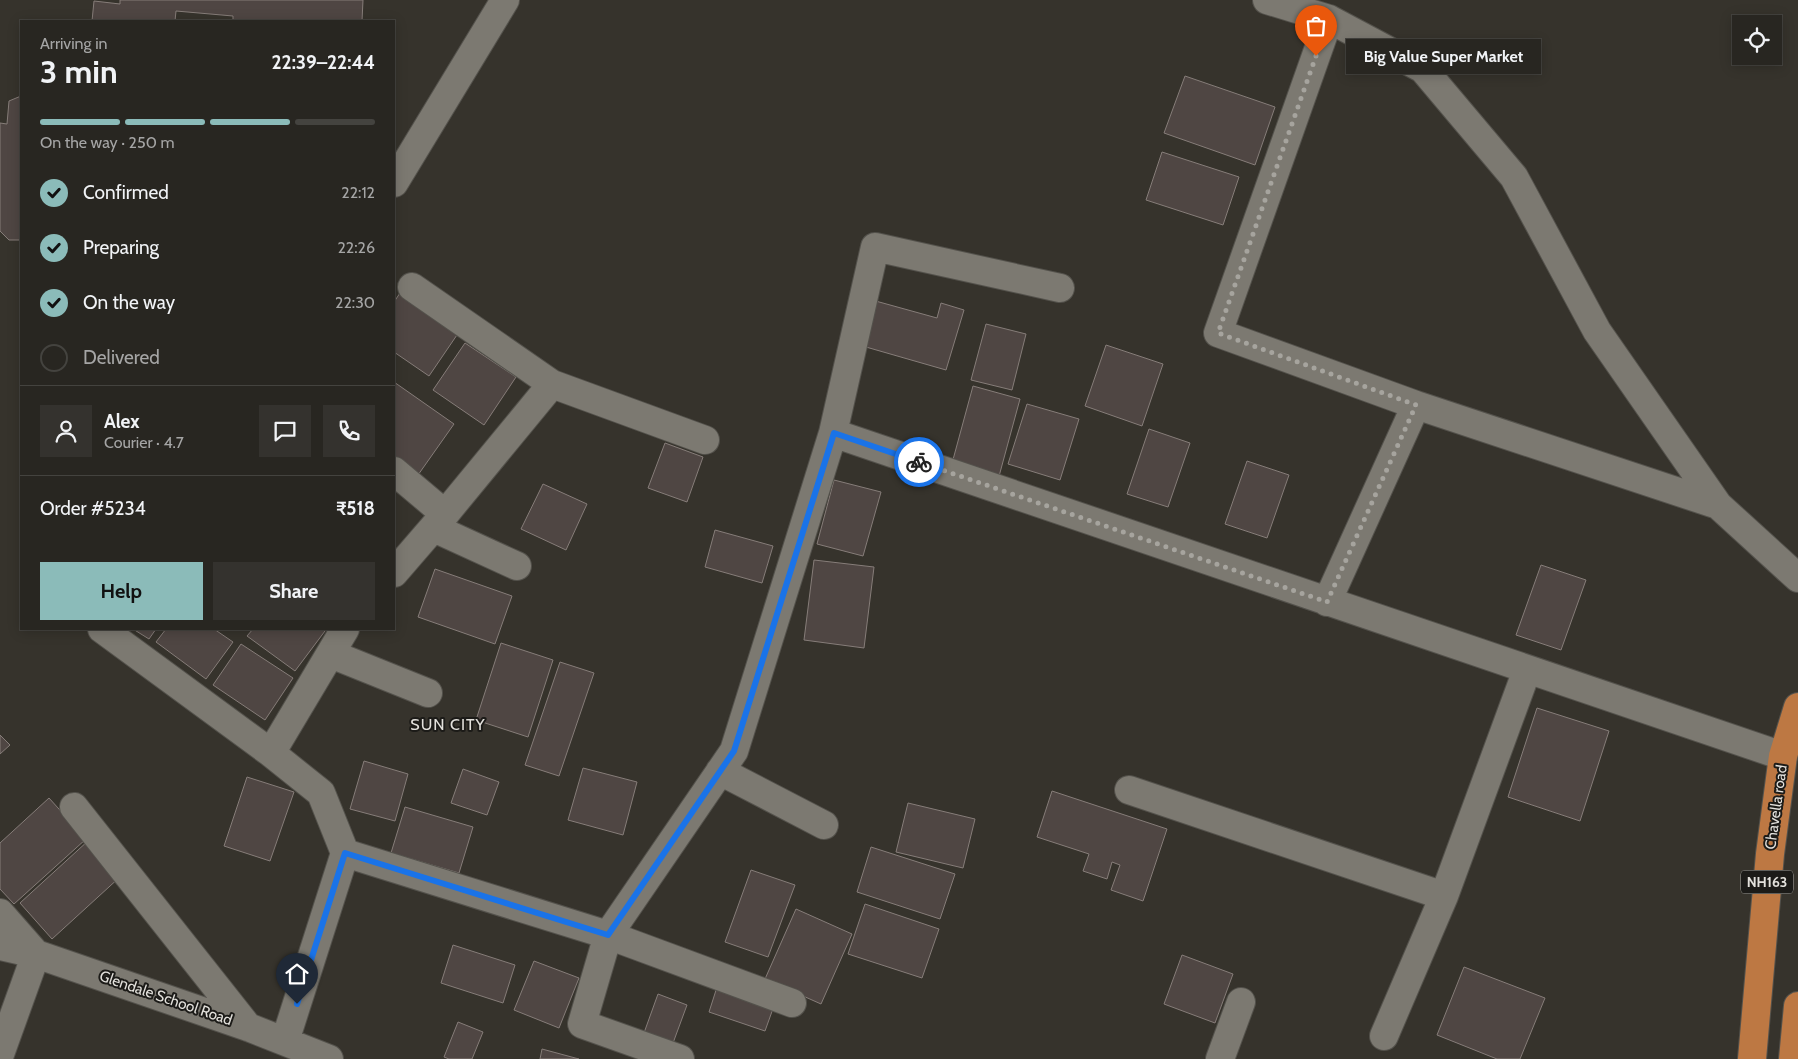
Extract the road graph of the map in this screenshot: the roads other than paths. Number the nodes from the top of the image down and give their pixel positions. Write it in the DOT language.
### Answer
graph roads {
  1 [pos="505,0"];
  2 [pos="1267,0"];
  3 [pos="1329,19"];
  4 [pos="395,182"];
  5 [pos="412,288"];
  6 [pos="1060,288"];
  7 [pos="552,384"];
  8 [pos="1416,405"];
  9 [pos="834,433"];
  10 [pos="705,440"];
  11 [pos="395,472"];
  12 [pos="1718,505"];
  13 [pos="439,521"];
  14 [pos="517,566"];
  15 [pos="395,572"];
  16 [pos="1798,578"];
  17 [pos="1327,602"];
  18 [pos="103,630"];
  19 [pos="345,630"];
  20 [pos="331,654"];
  21 [pos="1527,670"];
  22 [pos="428,693"];
  23 [pos="1798,707"];
  24 [pos="270,753"];
  25 [pos="1783,756"];
  26 [pos="720,771"];
  27 [pos="1129,790"];
  28 [pos="74,807"];
  29 [pos="824,825"];
  30 [pos="345,853"];
  31 [pos="1444,896"];
  32 [pos="0,913"];
  33 [pos="608,935"];
  34 [pos="0,946"];
  35 [pos="36,954"];
  36 [pos="1241,1002"];
  37 [pos="792,1003"];
  38 [pos="1798,1006"];
  39 [pos="248,1027"];
  40 [pos="1384,1036"];
  41 [pos="285,1041"];
  42 [pos="0,1054"];
  43 [pos="329,1059"];
  44 [pos="680,1059"];
  45 [pos="1220,1059"];
  46 [pos="1752,1059"];
  47 [pos="1793,1059"];
  1 -- 4 [label="street"];
  2 -- 3 [label="street"];
  3 -- 8 [label="street"];
  3 -- 12 [label="street"];
  5 -- 7 [label="street"];
  6 -- 9 [label="street"];
  7 -- 10 [label="street"];
  7 -- 13 [label="street"];
  8 -- 12 [label="street"];
  8 -- 17 [label="street"];
  9 -- 17 [label="street"];
  9 -- 26 [label="street"];
  11 -- 13 [label="street"];
  12 -- 16 [label="street"];
  13 -- 14 [label="street"];
  13 -- 15 [label="street"];
  17 -- 21 [label="street"];
  18 -- 24 [label="street"];
  19 -- 20 [label="street"];
  20 -- 22 [label="street"];
  20 -- 24 [label="street"];
  21 -- 25 [label="street"];
  21 -- 31 [label="street"];
  23 -- 25 [label="highway, Chavella road / NH163"];
  24 -- 30 [label="street"];
  25 -- 46 [label="highway, Chavella road / NH163"];
  26 -- 29 [label="street"];
  26 -- 33 [label="street"];
  27 -- 31 [label="street"];
  28 -- 39 [label="street"];
  30 -- 33 [label="street"];
  30 -- 41 [label="street"];
  31 -- 40 [label="street"];
  32 -- 35 [label="street"];
  33 -- 37 [label="street"];
  33 -- 44 [label="street"];
  34 -- 35 [label="street, Glendale School Road"];
  35 -- 39 [label="street, Glendale School Road"];
  35 -- 42 [label="street"];
  36 -- 45 [label="street"];
  38 -- 47 [label="highway"];
  39 -- 41 [label="street, Glendale School Road"];
  41 -- 43 [label="street, Glendale School Road"];
}
